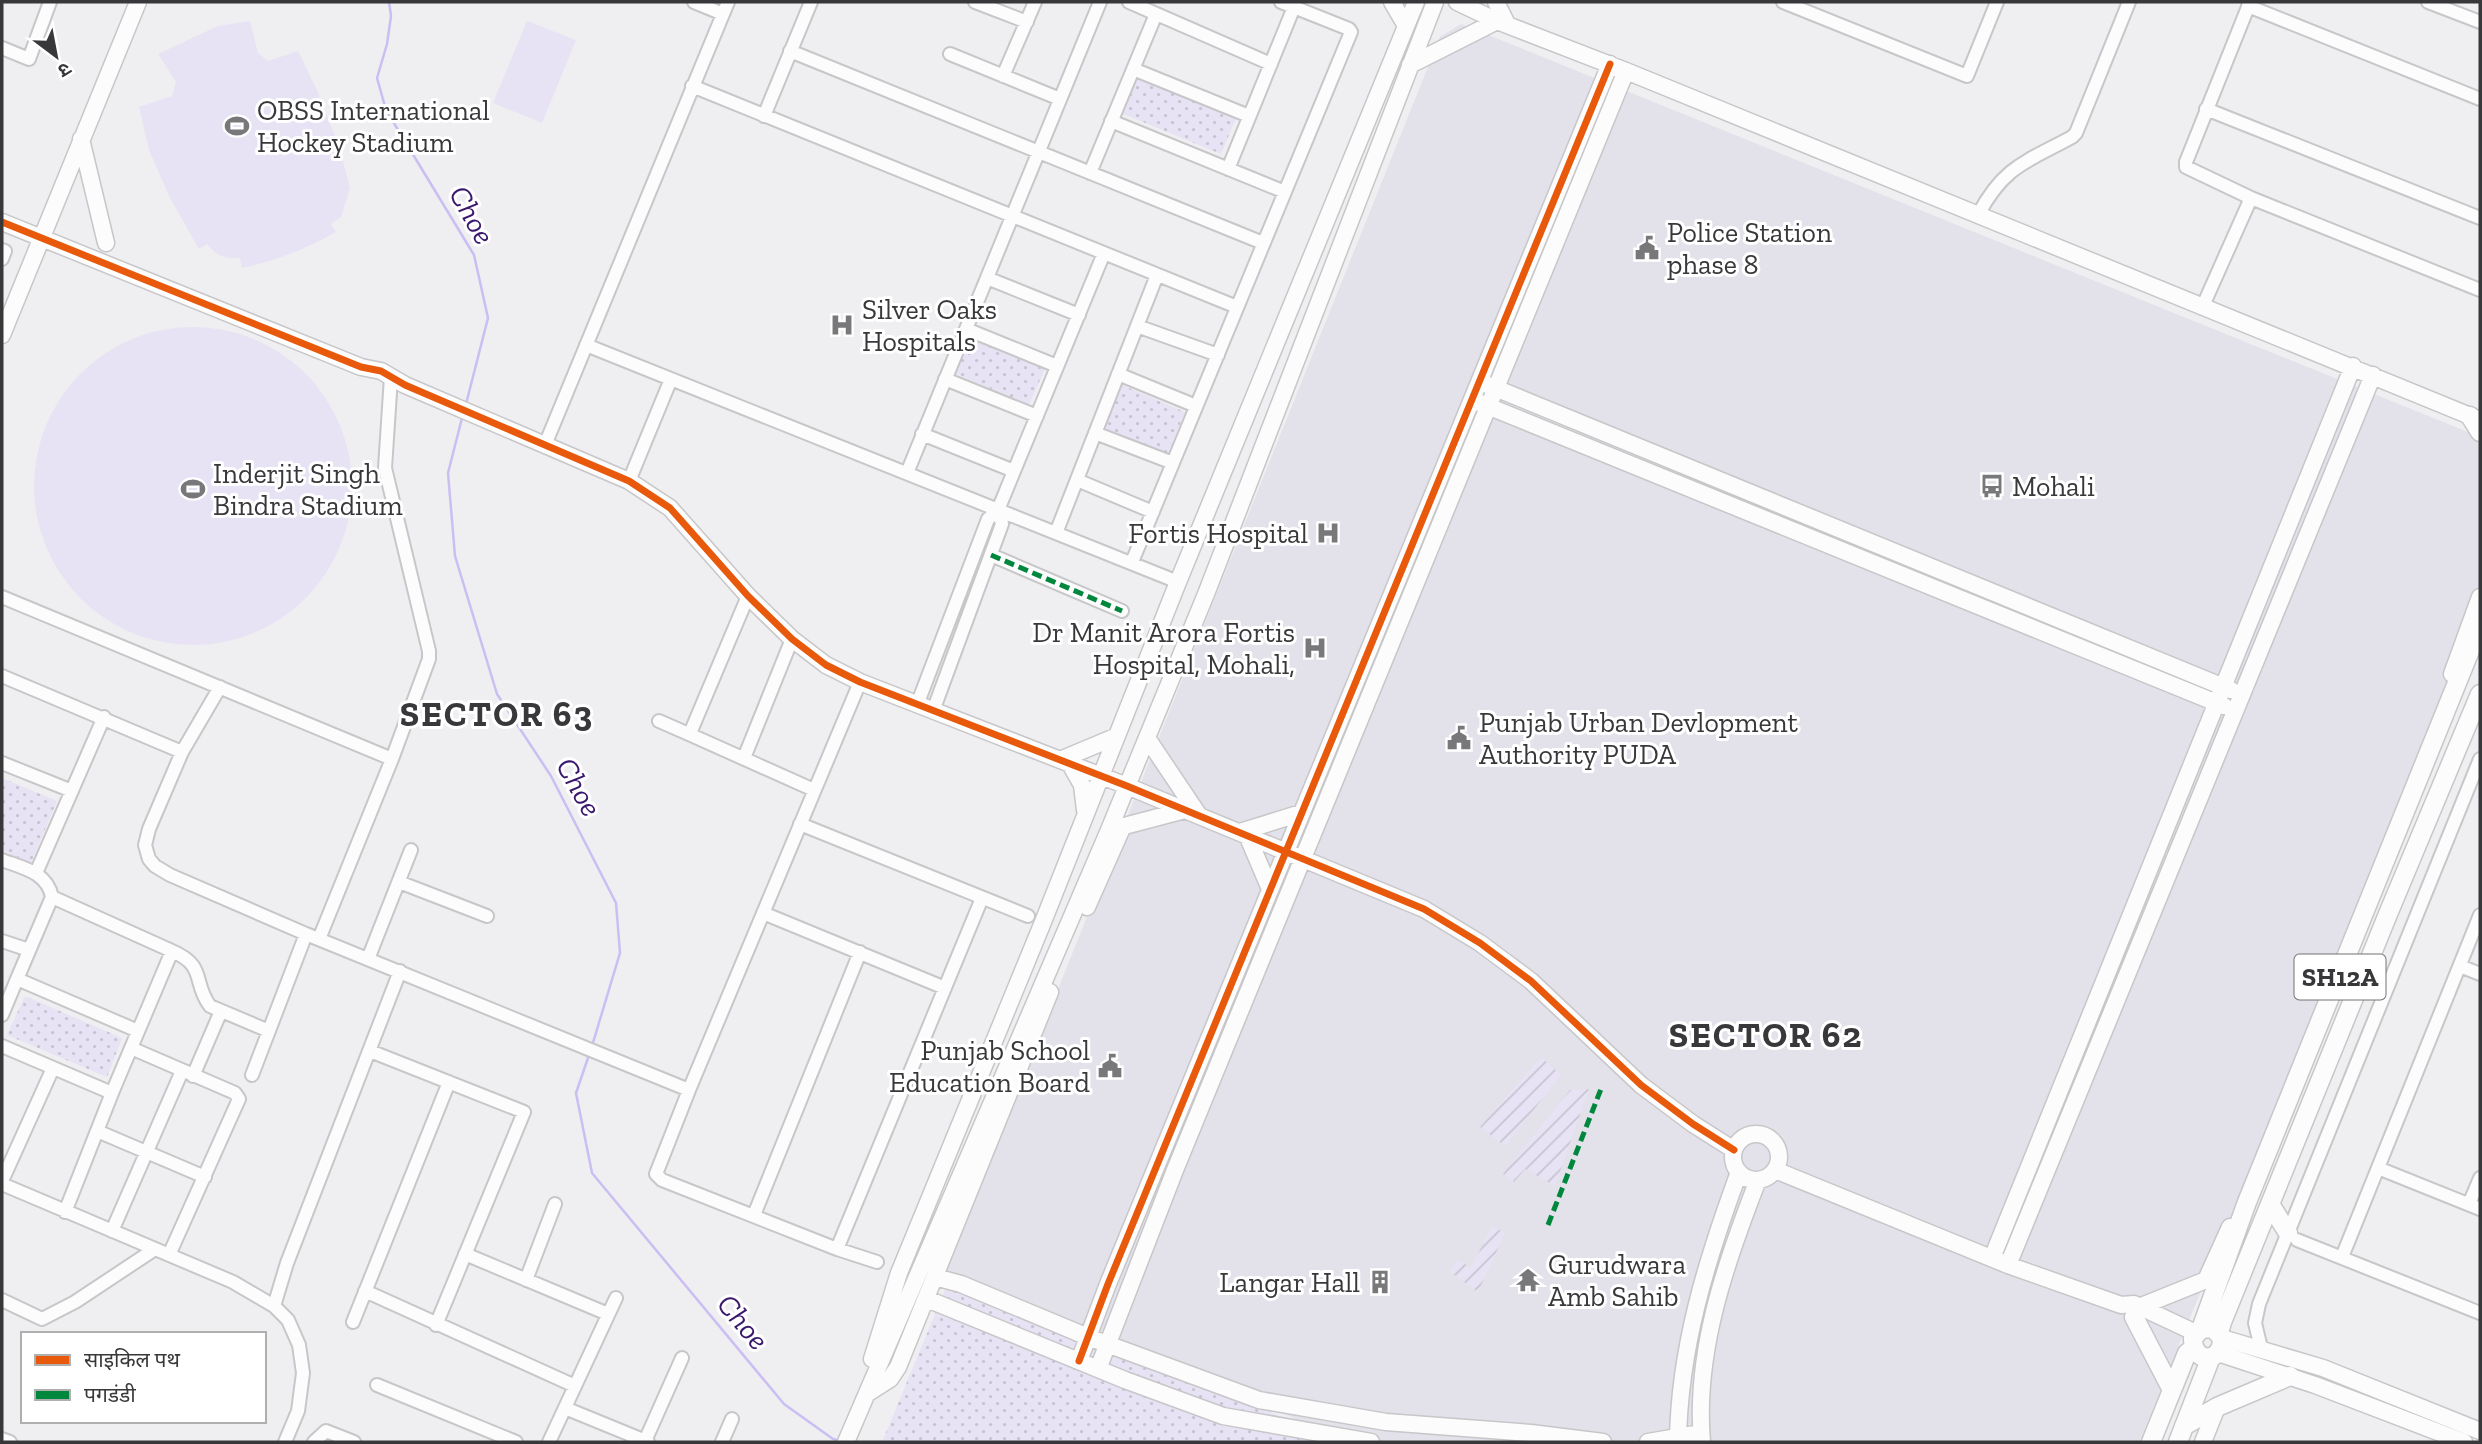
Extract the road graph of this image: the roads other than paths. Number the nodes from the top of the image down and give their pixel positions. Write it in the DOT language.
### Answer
graph roads {
  1 [pos="50,2"];
  2 [pos="126,2"];
  3 [pos="138,2"];
  4 [pos="694,2"];
  5 [pos="729,2"];
  6 [pos="811,2"];
  7 [pos="975,2"];
  8 [pos="1035,2"];
  9 [pos="1100,2"];
  10 [pos="1129,2"];
  11 [pos="1281,2"];
  12 [pos="1392,2"];
  13 [pos="1416,2"];
  14 [pos="1435,2"];
  15 [pos="1457,2"];
  16 [pos="1496,2"];
  17 [pos="1783,2"];
  18 [pos="1997,2"];
  19 [pos="2129,2"];
  20 [pos="2428,2"];
  21 [pos="2249,4"];
  22 [pos="1294,7"];
  23 [pos="1156,14"];
  24 [pos="723,15"];
  25 [pos="1027,22"];
  26 [pos="1502,22"];
  27 [pos="2480,22"];
  28 [pos="1406,26"];
  29 [pos="2,48"];
  30 [pos="790,51"];
  31 [pos="950,54"];
  32 [pos="1270,64"];
  33 [pos="1610,64"];
  34 [pos="1410,65"];
  35 [pos="1133,69"];
  36 [pos="1626,71"];
  37 [pos="1003,76"];
  38 [pos="692,86"];
  39 [pos="1060,99"];
  40 [pos="2480,99"];
  41 [pos="2206,109"];
  42 [pos="764,116"];
  43 [pos="1249,116"];
  44 [pos="1111,121"];
  45 [pos="81,139"];
  46 [pos="1039,152"];
  47 [pos="1228,169"];
  48 [pos="1090,173"];
  49 [pos="1285,192"];
  50 [pos="2251,198"];
  51 [pos="1978,215"];
  52 [pos="1012,216"];
  53 [pos="2480,218"];
  54 [pos="2,222"];
  55 [pos="36,237"];
  56 [pos="106,243"];
  57 [pos="1263,243"];
  58 [pos="2,250"];
  59 [pos="1104,253"];
  60 [pos="2,259"];
  61 [pos="1157,275"];
  62 [pos="987,278"];
  63 [pos="2480,290"];
  64 [pos="2,306"];
  65 [pos="1237,307"];
  66 [pos="2202,308"];
  67 [pos="1079,315"];
  68 [pos="1137,326"];
  69 [pos="966,329"];
  70 [pos="2,335"];
  71 [pos="586,345"];
  72 [pos="1217,355"];
  73 [pos="1058,366"];
  74 [pos="2353,366"];
  75 [pos="1118,374"];
  76 [pos="2373,375"];
  77 [pos="671,379"];
  78 [pos="945,379"];
  79 [pos="398,381"];
  80 [pos="1479,382"];
  81 [pos="1496,389"];
  82 [pos="1472,399"];
  83 [pos="1196,406"];
  84 [pos="1489,406"];
  85 [pos="1037,416"];
  86 [pos="2475,418"];
  87 [pos="2480,432"];
  88 [pos="1095,433"];
  89 [pos="922,435"];
  90 [pos="1621,440"];
  91 [pos="545,445"];
  92 [pos="1615,458"];
  93 [pos="1173,463"];
  94 [pos="1014,471"];
  95 [pos="907,473"];
  96 [pos="1077,480"];
  97 [pos="629,481"];
  98 [pos="998,510"];
  99 [pos="1153,512"];
  100 [pos="1056,533"];
  101 [pos="1883,548"];
  102 [pos="991,555"];
  103 [pos="1132,562"];
  104 [pos="1876,565"];
  105 [pos="1178,582"];
  106 [pos="748,596"];
  107 [pos="2,597"];
  108 [pos="2480,597"];
  109 [pos="2008,599"];
  110 [pos="1122,611"];
  111 [pos="2002,617"];
  112 [pos="2480,626"];
  113 [pos="792,639"];
  114 [pos="2,676"];
  115 [pos="860,682"];
  116 [pos="219,687"];
  117 [pos="2224,687"];
  118 [pos="2480,694"];
  119 [pos="2243,695"];
  120 [pos="2217,704"];
  121 [pos="917,705"];
  122 [pos="933,711"];
  123 [pos="2236,711"];
  124 [pos="104,718"];
  125 [pos="659,721"];
  126 [pos="691,735"];
  127 [pos="1115,737"];
  128 [pos="1147,738"];
  129 [pos="182,752"];
  130 [pos="744,758"];
  131 [pos="392,759"];
  132 [pos="2480,759"];
  133 [pos="1065,762"];
  134 [pos="2,763"];
  135 [pos="1100,775"];
  136 [pos="1127,786"];
  137 [pos="814,790"];
  138 [pos="72,791"];
  139 [pos="1085,813"];
  140 [pos="1192,813"];
  141 [pos="1301,813"];
  142 [pos="800,824"];
  143 [pos="1116,828"];
  144 [pos="1244,834"];
  145 [pos="411,850"];
  146 [pos="1286,851"];
  147 [pos="1304,858"];
  148 [pos="2,860"];
  149 [pos="36,873"];
  150 [pos="399,882"];
  151 [pos="1270,889"];
  152 [pos="52,897"];
  153 [pos="982,898"];
  154 [pos="763,913"];
  155 [pos="2132,913"];
  156 [pos="2480,915"];
  157 [pos="486,916"];
  158 [pos="1028,916"];
  159 [pos="2151,918"];
  160 [pos="313,936"];
  161 [pos="2,940"];
  162 [pos="29,950"];
  163 [pos="173,951"];
  164 [pos="860,952"];
  165 [pos="368,959"];
  166 [pos="2460,966"];
  167 [pos="400,971"];
  168 [pos="2480,974"];
  169 [pos="17,979"];
  170 [pos="945,988"];
  171 [pos="221,1011"];
  172 [pos="2,1015"];
  173 [pos="138,1031"];
  174 [pos="269,1031"];
  175 [pos="1209,1039"];
  176 [pos="2,1046"];
  177 [pos="1226,1047"];
  178 [pos="131,1048"];
  179 [pos="370,1051"];
  180 [pos="53,1068"];
  181 [pos="188,1074"];
  182 [pos="252,1075"];
  183 [pos="450,1082"];
  184 [pos="689,1090"];
  185 [pos="112,1093"];
  186 [pos="97,1131"];
  187 [pos="1734,1150"];
  188 [pos="147,1152"];
  189 [pos="1158,1164"];
  190 [pos="2378,1168"];
  191 [pos="1175,1170"];
  192 [pos="1775,1170"];
  193 [pos="1739,1172"];
  194 [pos="205,1177"];
  195 [pos="2480,1178"];
  196 [pos="1758,1180"];
  197 [pos="2,1183"];
  198 [pos="2244,1201"];
  199 [pos="555,1204"];
  200 [pos="2270,1204"];
  201 [pos="2475,1207"];
  202 [pos="65,1212"];
  203 [pos="754,1215"];
  204 [pos="112,1231"];
  205 [pos="2293,1236"];
  206 [pos="837,1249"];
  207 [pos="155,1250"];
  208 [pos="465,1254"];
  209 [pos="169,1255"];
  210 [pos="2342,1257"];
  211 [pos="1992,1258"];
  212 [pos="877,1262"];
  213 [pos="2008,1265"];
  214 [pos="934,1277"];
  215 [pos="526,1280"];
  216 [pos="1108,1284"];
  217 [pos="365,1292"];
  218 [pos="1126,1292"];
  219 [pos="616,1298"];
  220 [pos="2,1300"];
  221 [pos="927,1300"];
  222 [pos="274,1306"];
  223 [pos="2131,1310"];
  224 [pos="2480,1313"];
  225 [pos="608,1314"];
  226 [pos="353,1322"];
  227 [pos="436,1325"];
  228 [pos="1088,1337"];
  229 [pos="2196,1338"];
  230 [pos="1107,1345"];
  231 [pos="2218,1345"];
  232 [pos="2261,1348"];
  233 [pos="682,1358"];
  234 [pos="1079,1361"];
  235 [pos="1098,1369"];
  236 [pos="2290,1376"];
  237 [pos="377,1385"];
  238 [pos="575,1386"];
  239 [pos="2172,1390"];
  240 [pos="867,1397"];
  241 [pos="2217,1406"];
  242 [pos="565,1408"];
  243 [pos="732,1419"];
  244 [pos="2480,1431"];
  245 [pos="2181,1434"];
  246 [pos="1701,1438"];
  247 [pos="2,1439"];
  248 [pos="1679,1440"];
  249 [pos="10,1442"];
  250 [pos="285,1442"];
  251 [pos="314,1442"];
  252 [pos="354,1442"];
  253 [pos="516,1442"];
  254 [pos="549,1442"];
  255 [pos="647,1442"];
  256 [pos="722,1442"];
  257 [pos="846,1442"];
  258 [pos="1371,1442"];
  259 [pos="1603,1442"];
  260 [pos="1648,1442"];
  261 [pos="2151,1442"];
  262 [pos="2203,1442"];
  263 [pos="2464,1442"];
  1 -- 29 [label="street"];
  2 -- 55 [label="street"];
  3 -- 45 [label="street"];
  4 -- 24 [label="street"];
  5 -- 24 [label="street"];
  6 -- 30 [label="street"];
  7 -- 25 [label="street"];
  8 -- 25 [label="street"];
  9 -- 39 [label="street"];
  10 -- 23 [label="street"];
  11 -- 22 [label="street"];
  12 -- 28 [label="street"];
  13 -- 28 [label="street"];
  14 -- 34 [label="street"];
  15 -- 26 [label="street"];
  16 -- 26 [label="street"];
  17 -- 18 [label="street"];
  19 -- 51 [label="street"];
  20 -- 27 [label="street"];
  21 -- 40 [label="street"];
  21 -- 41 [label="street"];
  22 -- 32 [label="street"];
  22 -- 49 [label="street"];
  23 -- 32 [label="street"];
  23 -- 35 [label="street"];
  24 -- 38 [label="street"];
  25 -- 37 [label="street"];
  26 -- 33 [label="street"];
  26 -- 34 [label="street"];
  28 -- 105 [label="street"];
  30 -- 42 [label="street"];
  30 -- 46 [label="street"];
  31 -- 37 [label="street"];
  32 -- 43 [label="street"];
  33 -- 36 [label="street"];
  33 -- 80 [label="street"];
  34 -- 128 [label="street"];
  35 -- 43 [label="street"];
  35 -- 44 [label="street"];
  36 -- 51 [label="street"];
  36 -- 81 [label="street"];
  37 -- 39 [label="street"];
  38 -- 42 [label="street"];
  38 -- 71 [label="street"];
  39 -- 46 [label="street"];
  41 -- 50 [label="street"];
  41 -- 53 [label="street"];
  42 -- 52 [label="street"];
  43 -- 47 [label="street"];
  44 -- 47 [label="street"];
  44 -- 48 [label="street"];
  45 -- 55 [label="street"];
  45 -- 56 [label="street"];
  46 -- 48 [label="street"];
  46 -- 52 [label="street"];
  47 -- 49 [label="street"];
  48 -- 57 [label="street"];
  49 -- 57 [label="street"];
  50 -- 63 [label="street"];
  50 -- 66 [label="street"];
  51 -- 66 [label="street"];
  52 -- 59 [label="street"];
  52 -- 62 [label="street"];
  54 -- 55 [label="street"];
  55 -- 64 [label="street"];
  55 -- 70 [label="street"];
  55 -- 79 [label="street"];
  57 -- 65 [label="street"];
  58 -- 60 [label="street"];
  59 -- 61 [label="street"];
  59 -- 67 [label="street"];
  61 -- 65 [label="street"];
  61 -- 68 [label="street"];
  62 -- 67 [label="street"];
  62 -- 69 [label="street"];
  65 -- 72 [label="street"];
  66 -- 74 [label="street"];
  67 -- 73 [label="street"];
  68 -- 72 [label="street"];
  68 -- 75 [label="street"];
  69 -- 73 [label="street"];
  69 -- 78 [label="street"];
  71 -- 77 [label="street"];
  71 -- 91 [label="street"];
  72 -- 83 [label="street"];
  73 -- 85 [label="street"];
  74 -- 76 [label="street"];
  74 -- 117 [label="street"];
  75 -- 83 [label="street"];
  75 -- 88 [label="street"];
  76 -- 86 [label="street"];
  76 -- 119 [label="street"];
  77 -- 95 [label="street"];
  77 -- 97 [label="street"];
  78 -- 85 [label="street"];
  78 -- 89 [label="street"];
  79 -- 91 [label="street"];
  79 -- 131 [label="street"];
  80 -- 81 [label="street"];
  80 -- 82 [label="street"];
  81 -- 84 [label="street"];
  81 -- 90 [label="street"];
  82 -- 84 [label="street"];
  82 -- 141 [label="street"];
  83 -- 93 [label="street"];
  84 -- 92 [label="street"];
  84 -- 147 [label="street"];
  85 -- 94 [label="street"];
  86 -- 87 [label="main road"];
  88 -- 93 [label="street"];
  88 -- 96 [label="street"];
  89 -- 94 [label="street"];
  89 -- 95 [label="street"];
  90 -- 92 [label="street"];
  90 -- 101 [label="street"];
  91 -- 97 [label="street"];
  92 -- 104 [label="street"];
  93 -- 99 [label="street"];
  94 -- 98 [label="street"];
  95 -- 98 [label="street"];
  96 -- 99 [label="street"];
  96 -- 100 [label="street"];
  97 -- 106 [label="street"];
  98 -- 100 [label="street"];
  98 -- 102 [label="street"];
  98 -- 121 [label="street"];
  99 -- 103 [label="street"];
  100 -- 103 [label="street"];
  101 -- 104 [label="street"];
  101 -- 109 [label="street"];
  102 -- 110 [label="street"];
  102 -- 122 [label="street"];
  103 -- 105 [label="street"];
  104 -- 111 [label="street"];
  105 -- 127 [label="street"];
  106 -- 113 [label="street"];
  106 -- 126 [label="street"];
  107 -- 116 [label="street"];
  108 -- 198 [label="street"];
  109 -- 111 [label="street"];
  109 -- 117 [label="street"];
  111 -- 120 [label="street"];
  112 -- 198 [label="main road, SH12A"];
  113 -- 115 [label="street"];
  113 -- 130 [label="street"];
  114 -- 124 [label="street"];
  115 -- 121 [label="street"];
  115 -- 137 [label="street"];
  116 -- 129 [label="street"];
  116 -- 131 [label="street"];
  117 -- 119 [label="street"];
  117 -- 120 [label="street"];
  118 -- 200 [label="main road, SH12A"];
  119 -- 123 [label="street"];
  120 -- 123 [label="street"];
  120 -- 155 [label="street"];
  121 -- 122 [label="street"];
  122 -- 133 [label="street"];
  123 -- 159 [label="street"];
  124 -- 129 [label="street"];
  124 -- 138 [label="street"];
  125 -- 126 [label="street"];
  126 -- 130 [label="street"];
  127 -- 133 [label="street"];
  127 -- 135 [label="street"];
  128 -- 136 [label="street"];
  128 -- 140 [label="street"];
  129 -- 160 [label="street"];
  130 -- 137 [label="street"];
  131 -- 160 [label="street"];
  132 -- 205 [label="street"];
  133 -- 135 [label="street"];
  133 -- 139 [label="street"];
  134 -- 138 [label="street"];
  135 -- 136 [label="street"];
  135 -- 139 [label="street"];
  136 -- 140 [label="street"];
  136 -- 143 [label="street"];
  137 -- 142 [label="street"];
  138 -- 149 [label="street"];
  139 -- 240 [label="street"];
  140 -- 143 [label="street"];
  140 -- 144 [label="street"];
  141 -- 144 [label="street"];
  141 -- 146 [label="street"];
  142 -- 153 [label="street"];
  142 -- 154 [label="street"];
  143 -- 214 [label="street"];
  143 -- 240 [label="street"];
  144 -- 146 [label="street"];
  144 -- 151 [label="street"];
  145 -- 150 [label="street"];
  146 -- 147 [label="street"];
  146 -- 151 [label="street"];
  147 -- 177 [label="street"];
  147 -- 187 [label="street"];
  148 -- 149 [label="street"];
  149 -- 152 [label="street"];
  150 -- 157 [label="street"];
  150 -- 165 [label="street"];
  151 -- 175 [label="street"];
  152 -- 162 [label="street"];
  152 -- 163 [label="street"];
  153 -- 158 [label="street"];
  153 -- 170 [label="street"];
  154 -- 164 [label="street"];
  154 -- 184 [label="street"];
  155 -- 159 [label="street"];
  155 -- 211 [label="street"];
  156 -- 166 [label="street"];
  159 -- 213 [label="street"];
  160 -- 165 [label="street"];
  160 -- 174 [label="street"];
  161 -- 162 [label="street"];
  162 -- 169 [label="street"];
  163 -- 171 [label="street"];
  163 -- 173 [label="street"];
  164 -- 170 [label="street"];
  164 -- 203 [label="street"];
  165 -- 167 [label="street"];
  166 -- 168 [label="street"];
  166 -- 190 [label="street"];
  167 -- 179 [label="street"];
  167 -- 184 [label="street"];
  169 -- 172 [label="street"];
  169 -- 173 [label="street"];
  170 -- 206 [label="street"];
  171 -- 174 [label="street"];
  171 -- 181 [label="street"];
  173 -- 178 [label="street"];
  174 -- 182 [label="street"];
  175 -- 177 [label="street"];
  175 -- 189 [label="street"];
  176 -- 180 [label="street"];
  177 -- 191 [label="street"];
  178 -- 181 [label="street"];
  178 -- 185 [label="street"];
  179 -- 183 [label="street"];
  179 -- 222 [label="street"];
  180 -- 185 [label="street"];
  180 -- 197 [label="street"];
  181 -- 188 [label="street"];
  181 -- 194 [label="street"];
  183 -- 208 [label="street"];
  183 -- 217 [label="street"];
  184 -- 203 [label="street"];
  185 -- 186 [label="street"];
  186 -- 188 [label="street"];
  186 -- 202 [label="street"];
  187 -- 192 [label="street"];
  187 -- 193 [label="street"];
  188 -- 194 [label="street"];
  188 -- 204 [label="street"];
  189 -- 191 [label="street"];
  189 -- 216 [label="street"];
  190 -- 201 [label="street"];
  190 -- 210 [label="street"];
  191 -- 218 [label="street"];
  192 -- 196 [label="street"];
  192 -- 211 [label="street"];
  193 -- 196 [label="street"];
  193 -- 248 [label="street"];
  194 -- 209 [label="street"];
  195 -- 201 [label="street"];
  196 -- 246 [label="street"];
  197 -- 202 [label="street"];
  198 -- 223 [label="street"];
  198 -- 229 [label="main road, SH12A"];
  199 -- 215 [label="street"];
  200 -- 205 [label="main road"];
  200 -- 231 [label="main road, SH12A"];
  202 -- 204 [label="street"];
  203 -- 206 [label="street"];
  204 -- 207 [label="street"];
  205 -- 210 [label="street"];
  205 -- 232 [label="street"];
  206 -- 212 [label="street"];
  207 -- 209 [label="street"];
  207 -- 220 [label="street"];
  208 -- 215 [label="street"];
  208 -- 227 [label="street"];
  209 -- 222 [label="street"];
  210 -- 224 [label="street"];
  211 -- 213 [label="street"];
  213 -- 223 [label="street"];
  214 -- 221 [label="street"];
  214 -- 228 [label="street"];
  215 -- 225 [label="street"];
  216 -- 218 [label="street"];
  216 -- 228 [label="street"];
  217 -- 226 [label="street"];
  217 -- 227 [label="street"];
  218 -- 230 [label="street"];
  219 -- 225 [label="street"];
  221 -- 234 [label="street"];
  221 -- 240 [label="street"];
  222 -- 250 [label="street"];
  223 -- 229 [label="street"];
  223 -- 239 [label="main road"];
  225 -- 238 [label="street"];
  227 -- 238 [label="street"];
  228 -- 230 [label="street"];
  228 -- 234 [label="street"];
  229 -- 231 [label="main road"];
  229 -- 231 [label="main road"];
  229 -- 239 [label="main road, SH12A"];
  230 -- 235 [label="street"];
  230 -- 259 [label="street"];
  231 -- 232 [label="street"];
  231 -- 236 [label="street"];
  231 -- 245 [label="main road, SH12A"];
  232 -- 244 [label="street"];
  233 -- 255 [label="street"];
  234 -- 235 [label="street"];
  235 -- 258 [label="street"];
  236 -- 241 [label="main road"];
  236 -- 263 [label="street"];
  237 -- 253 [label="street"];
  238 -- 242 [label="street"];
  239 -- 261 [label="main road, SH12A"];
  240 -- 257 [label="street"];
  241 -- 245 [label="main road"];
  241 -- 262 [label="street"];
  242 -- 254 [label="street"];
  242 -- 255 [label="street"];
  243 -- 256 [label="street"];
  246 -- 248 [label="street"];
  247 -- 249 [label="street"];
  248 -- 260 [label="street"];
  251 -- 252 [label="street"];
}
